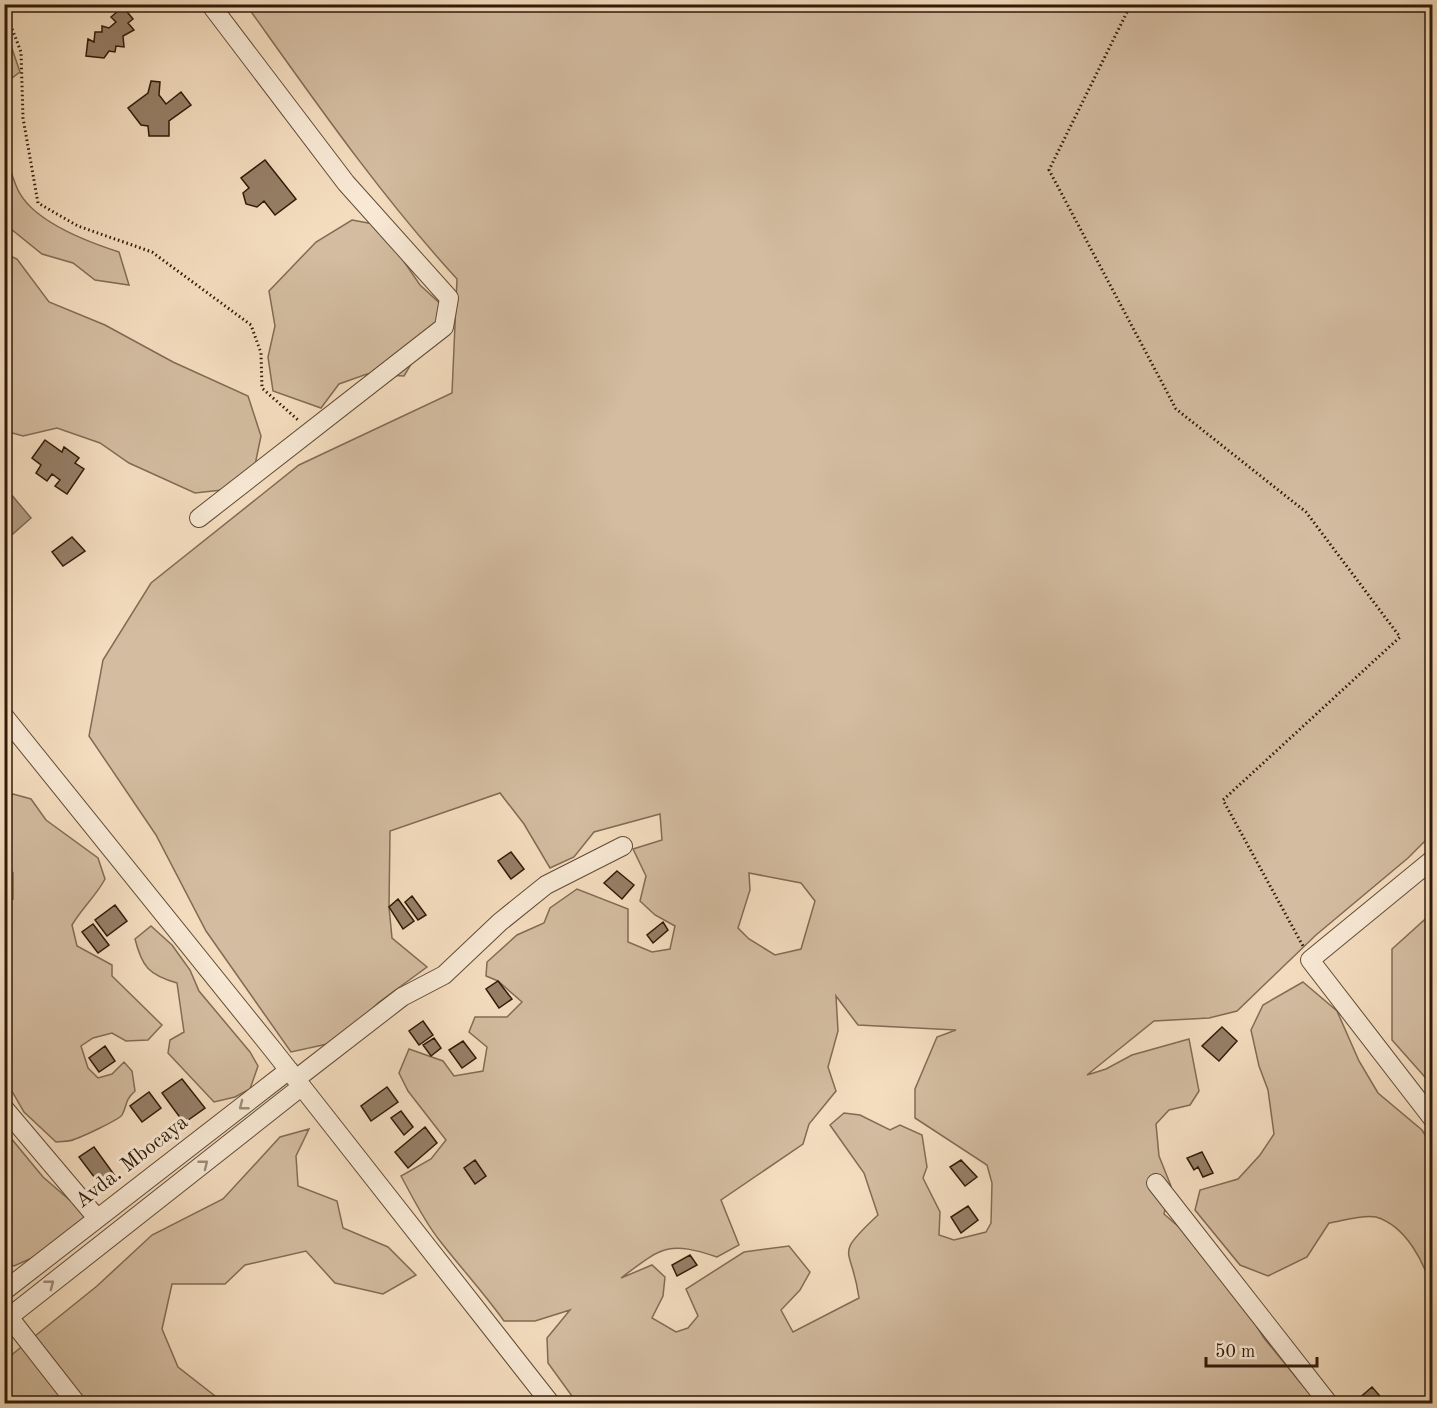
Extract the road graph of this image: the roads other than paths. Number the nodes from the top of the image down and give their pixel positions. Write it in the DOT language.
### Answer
graph roads {
  1 [pos="210,4"];
  2 [pos="199,518"];
  3 [pos="4,716"];
  4 [pos="623,846"];
  5 [pos="1432,860"];
  6 [pos="295,1079"];
  7 [pos="4,1108"];
  8 [pos="1432,1118"];
  9 [pos="1156,1183"];
  10 [pos="97,1218"];
  11 [pos="4,1291"];
  12 [pos="7,1319"];
  13 [pos="76,1404"];
  14 [pos="551,1404"];
  15 [pos="1329,1404"];
  1 -- 2 [label="street"];
  3 -- 6 [label="street"];
  4 -- 6 [label="street"];
  5 -- 8 [label="street"];
  6 -- 10 [label="street, Avda. Mbocaya, one-way"];
  12 -- 6 [label="street, one-way"];
  6 -- 14 [label="street"];
  7 -- 10 [label="street"];
  9 -- 15 [label="street"];
  10 -- 11 [label="street, Avda. Mbocaya"];
  12 -- 13 [label="street"];
}
